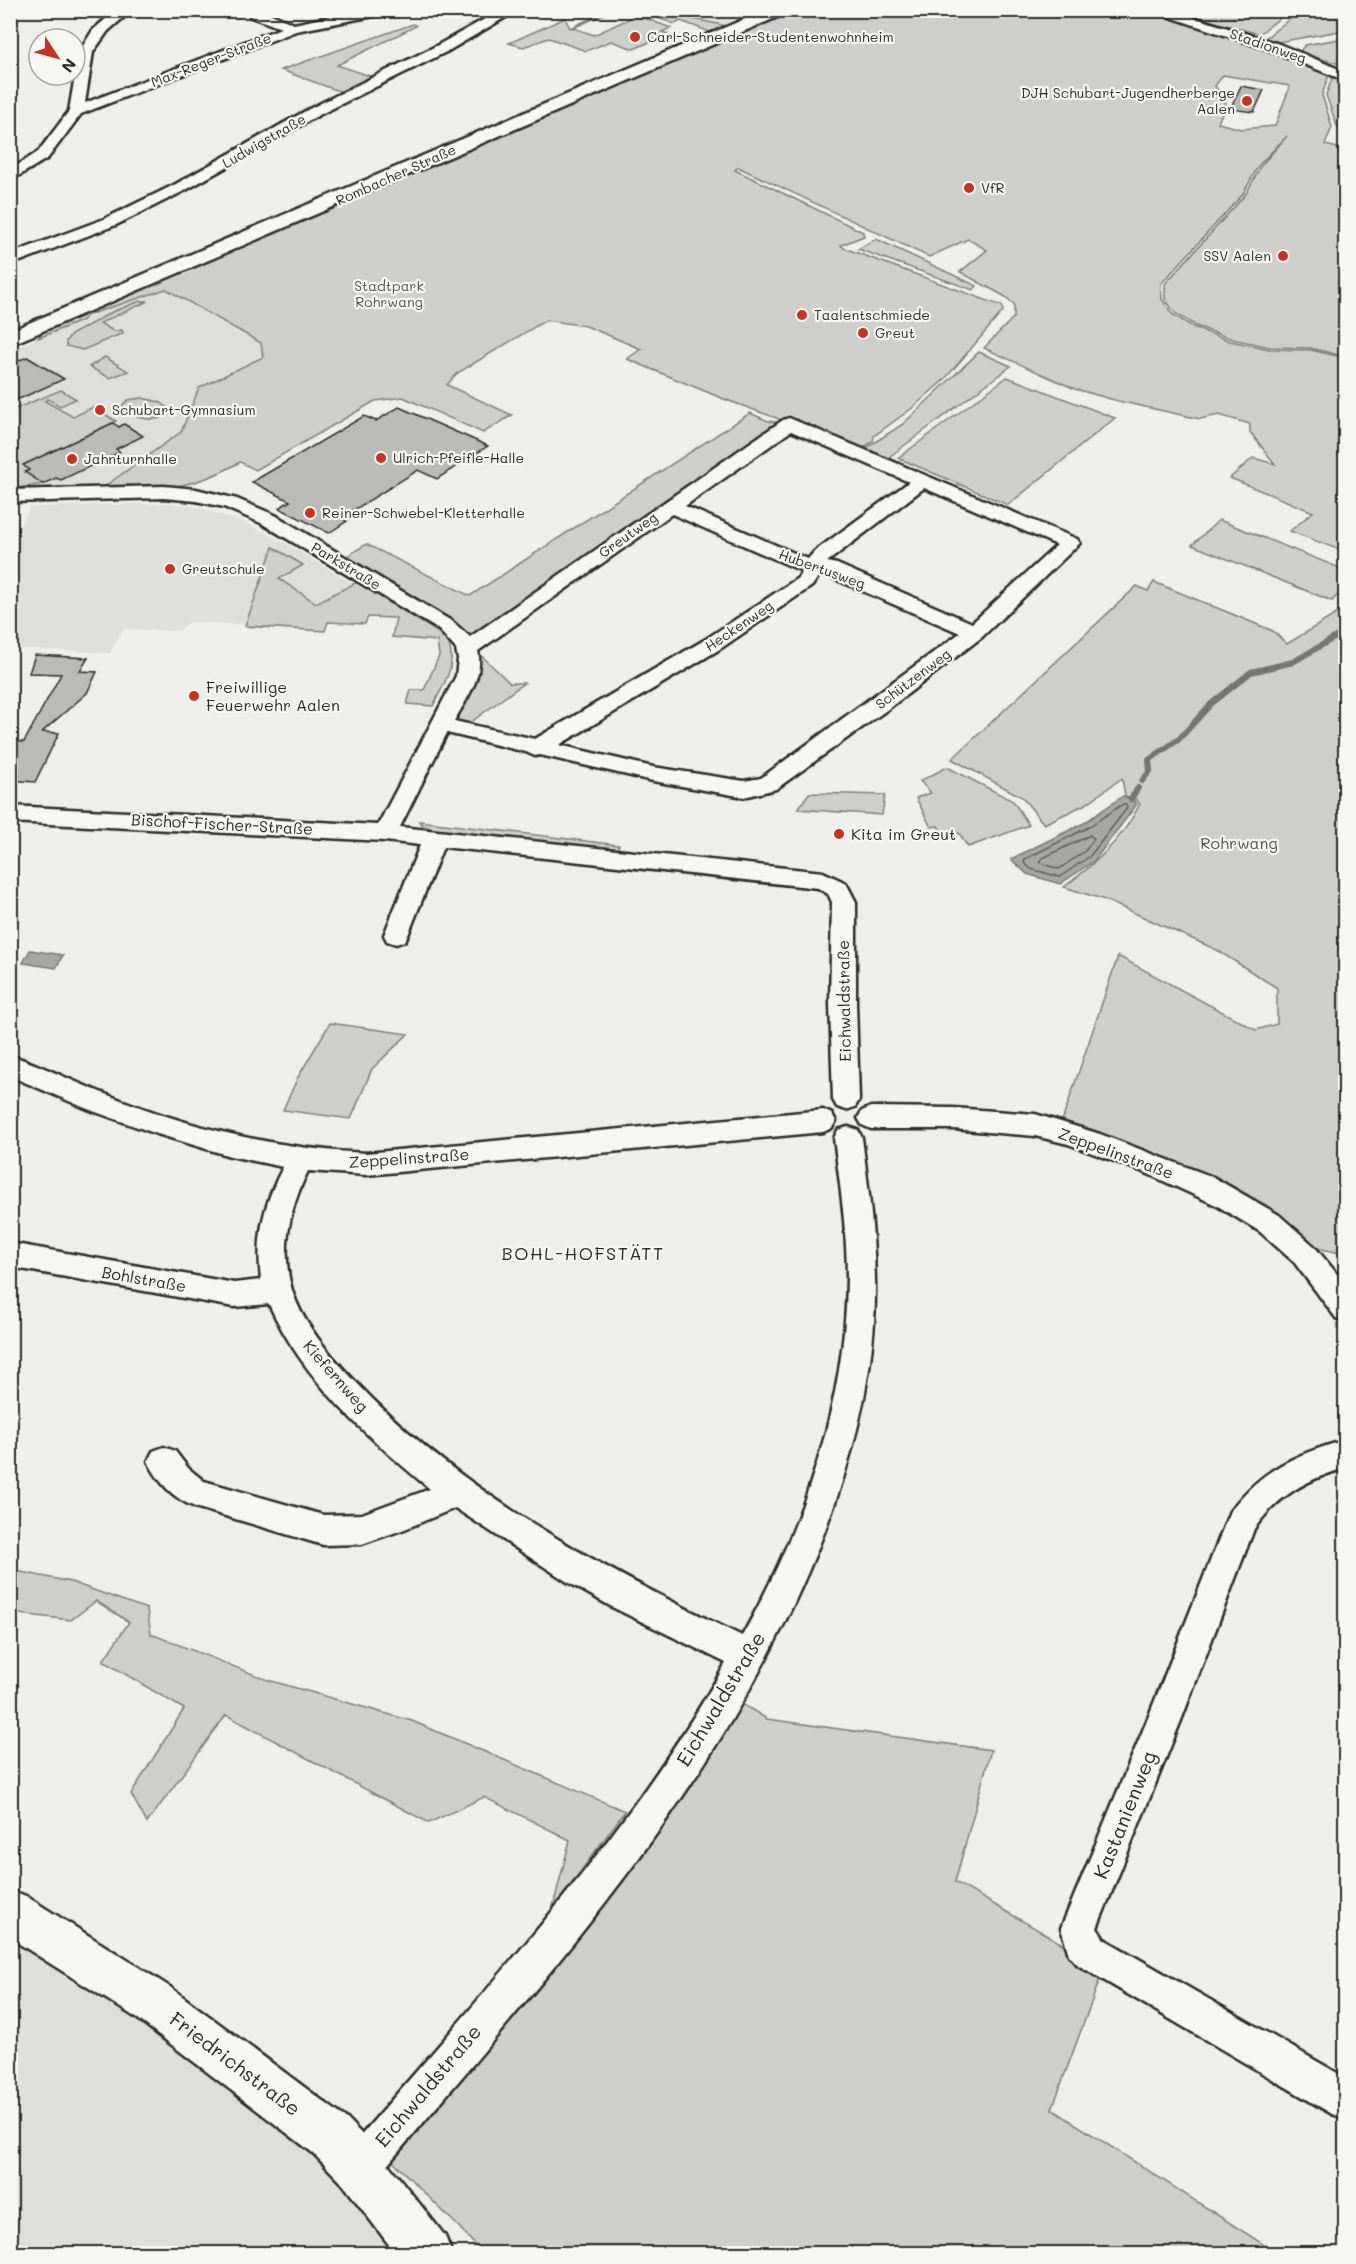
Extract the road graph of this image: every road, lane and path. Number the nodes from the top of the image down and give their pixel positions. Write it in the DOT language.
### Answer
graph roads {
  1 [pos="126,10"];
  2 [pos="255,10"];
  3 [pos="384,10"];
  4 [pos="512,10"];
  5 [pos="782,10"];
  6 [pos="1155,10"];
  7 [pos="293,28"];
  8 [pos="1346,77"];
  9 [pos="76,111"];
  10 [pos="10,177"];
  11 [pos="10,260"];
  12 [pos="10,339"];
  13 [pos="789,424"];
  14 [pos="923,480"];
  15 [pos="10,496"];
  16 [pos="669,506"];
  17 [pos="814,567"];
  18 [pos="975,632"];
  19 [pos="468,648"];
  20 [pos="441,725"];
  21 [pos="535,749"];
  22 [pos="10,814"];
  23 [pos="385,833"];
  24 [pos="434,839"];
  25 [pos="788,876"];
  26 [pos="396,935"];
  27 [pos="10,1065"];
  28 [pos="848,1125"];
  29 [pos="300,1160"];
  30 [pos="10,1255"];
  31 [pos="278,1291"];
  32 [pos="1346,1309"];
  33 [pos="1346,1454"];
  34 [pos="164,1461"];
  35 [pos="457,1492"];
  36 [pos="749,1657"];
  37 [pos="10,1912"];
  38 [pos="1346,2100"];
  39 [pos="360,2167"];
  40 [pos="427,2253"];
  1 -- 9 [label="street"];
  2 -- 7 [label="street"];
  3 -- 7 [label="street, Max-Reger-Straße"];
  4 -- 11 [label="street, Ludwigstraße"];
  5 -- 12 [label="main road, Rombacher Straße"];
  6 -- 8 [label="street, Stadionweg"];
  7 -- 9 [label="street, Max-Reger-Straße"];
  9 -- 10 [label="street"];
  13 -- 14 [label="street, Schützenweg"];
  13 -- 16 [label="street, Greutweg"];
  14 -- 17 [label="street, Heckenweg"];
  14 -- 18 [label="street, Schützenweg"];
  15 -- 19 [label="street, Parkstraße"];
  16 -- 17 [label="street, Hubertusweg"];
  16 -- 19 [label="street, Greutweg"];
  17 -- 18 [label="street, Hubertusweg"];
  17 -- 21 [label="street, Heckenweg"];
  18 -- 21 [label="street, Schützenweg"];
  19 -- 20 [label="street"];
  20 -- 21 [label="street, Schützenweg"];
  20 -- 23 [label="street"];
  22 -- 23 [label="street, Bischof-Fischer-Straße"];
  23 -- 24 [label="street, Bischof-Fischer-Straße"];
  24 -- 25 [label="street, Bischof-Fischer-Straße"];
  24 -- 26 [label="street"];
  25 -- 28 [label="street, Eichwaldstraße"];
  27 -- 29 [label="street, Zeppelinstraße"];
  28 -- 29 [label="street, Zeppelinstraße"];
  28 -- 32 [label="street, Zeppelinstraße"];
  28 -- 36 [label="street, Eichwaldstraße"];
  29 -- 31 [label="street, Kiefernweg"];
  30 -- 31 [label="street, Bohlstraße"];
  31 -- 35 [label="street, Kiefernweg"];
  33 -- 38 [label="street, Kastanienweg"];
  34 -- 35 [label="street"];
  35 -- 36 [label="street, Kiefernweg"];
  36 -- 39 [label="street, Eichwaldstraße"];
  37 -- 39 [label="main road, Friedrichstraße"];
  39 -- 40 [label="main road, Friedrichstraße"];
}
